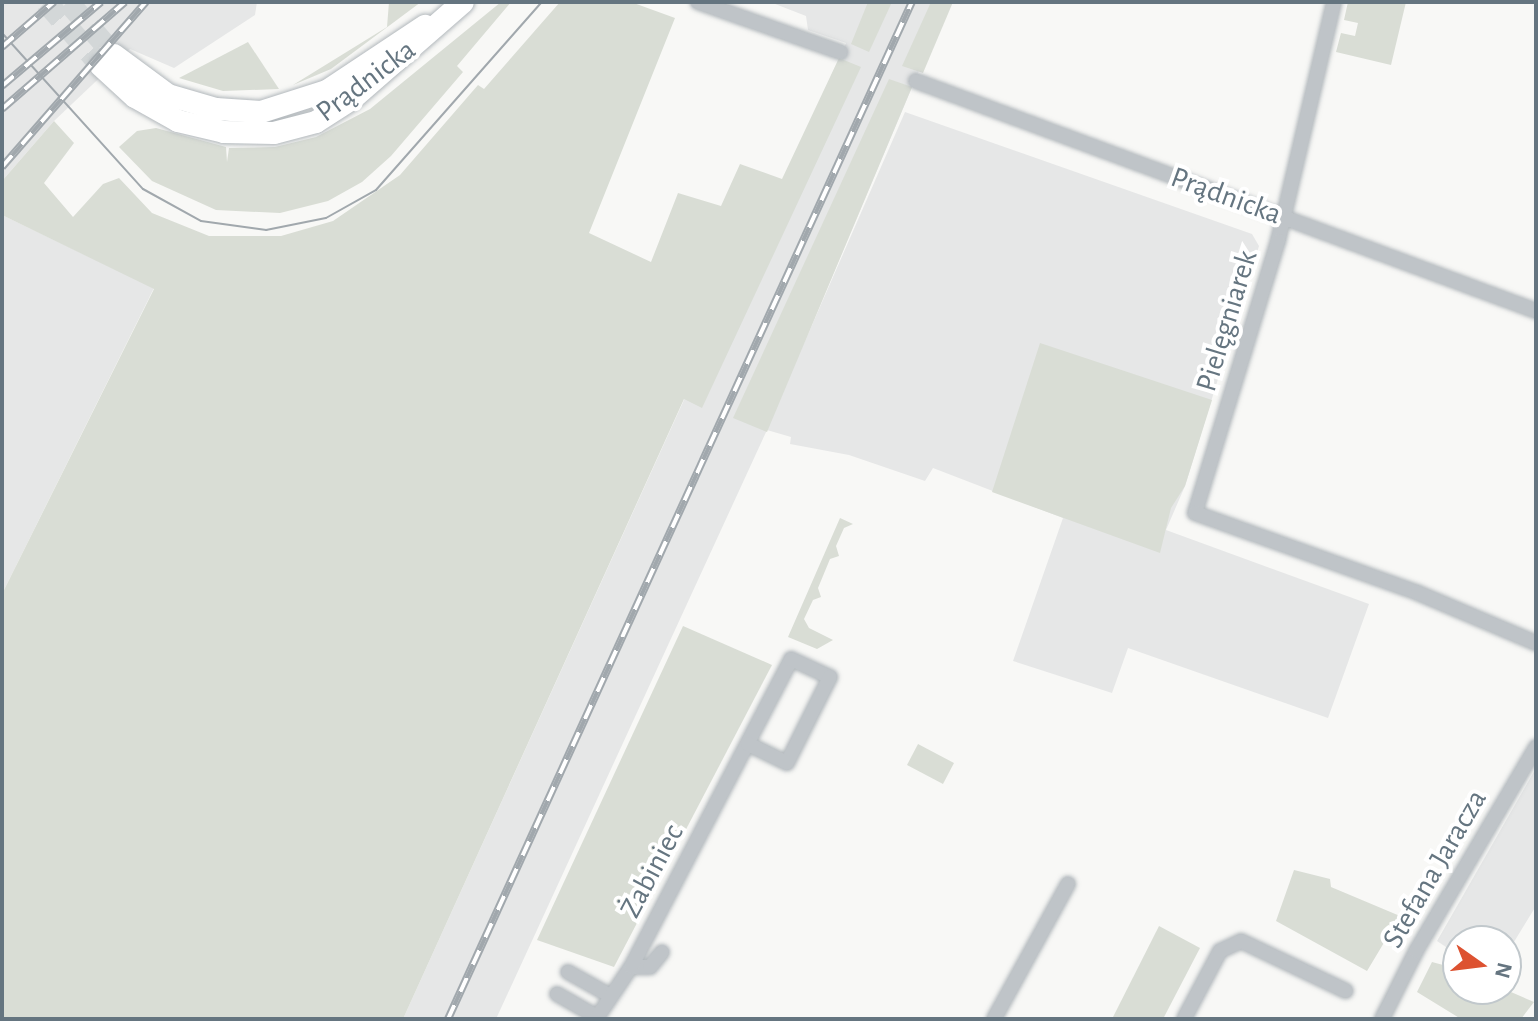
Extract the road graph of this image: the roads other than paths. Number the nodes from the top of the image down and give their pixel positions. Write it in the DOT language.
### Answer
graph roads {
  1 [pos="698,2"];
  2 [pos="1334,2"];
  3 [pos="457,7"];
  4 [pos="840,52"];
  5 [pos="107,60"];
  6 [pos="916,81"];
  7 [pos="1285,218"];
  8 [pos="1536,311"];
  9 [pos="1536,643"];
  10 [pos="748,744"];
  11 [pos="1536,747"];
  12 [pos="1068,884"];
  13 [pos="662,952"];
  14 [pos="631,967"];
  15 [pos="568,972"];
  16 [pos="1346,991"];
  17 [pos="557,994"];
  18 [pos="609,995"];
  19 [pos="596,1018"];
  20 [pos="994,1019"];
  21 [pos="1184,1019"];
  22 [pos="1382,1019"];
  1 -- 4 [label="street"];
  2 -- 7 [label="street, Pielęgniarek"];
  3 -- 5 [label="street, Prądnicka"];
  6 -- 7 [label="street, Prądnicka"];
  7 -- 8 [label="street, Prądnicka"];
  7 -- 9 [label="street, Pielęgniarek"];
  10 -- 10 [label="street, Żabiniec"];
  10 -- 14 [label="street, Żabiniec"];
  11 -- 22 [label="street, Stefana Jaracza"];
  12 -- 20 [label="street"];
  13 -- 14 [label="street"];
  14 -- 18 [label="street, Żabiniec"];
  15 -- 18 [label="street"];
  16 -- 21 [label="street"];
  17 -- 19 [label="street"];
  18 -- 19 [label="street, Żabiniec"];
}
